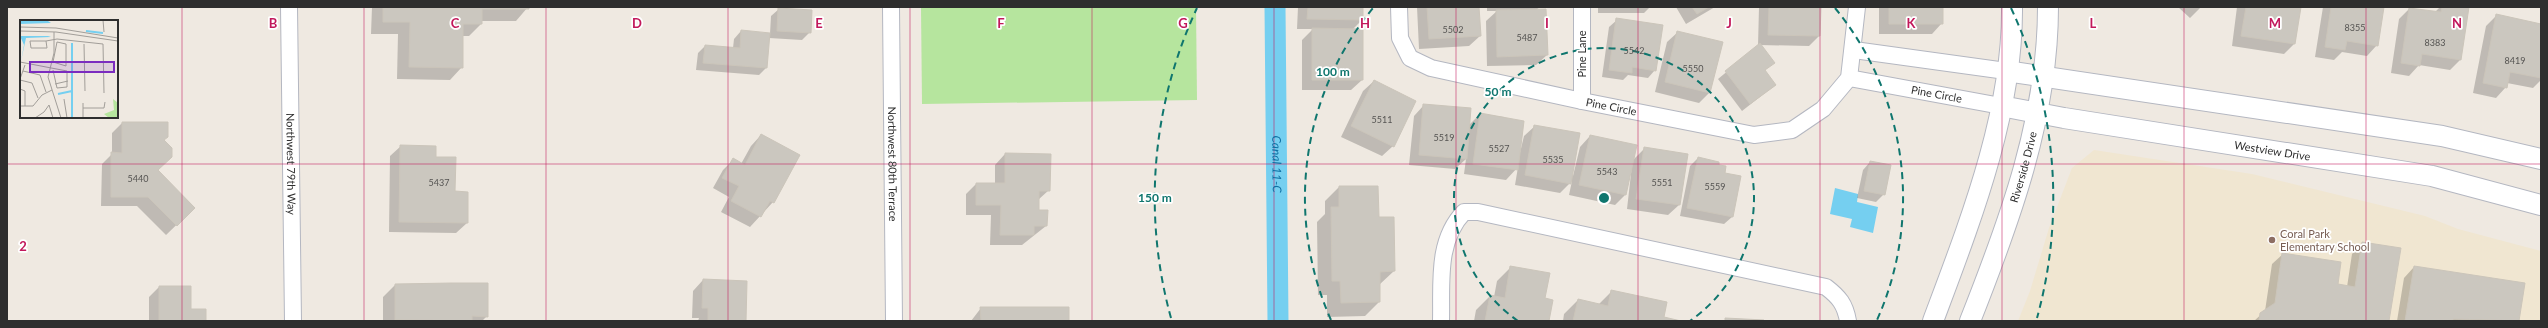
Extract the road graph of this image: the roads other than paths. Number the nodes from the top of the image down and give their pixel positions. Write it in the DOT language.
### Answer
graph roads {
  1 [pos="289,7"];
  2 [pos="890,7"];
  3 [pos="1399,7"];
  4 [pos="1582,7"];
  5 [pos="1857,7"];
  6 [pos="2012,7"];
  7 [pos="2048,7"];
  8 [pos="1854,50"];
  9 [pos="2006,71"];
  10 [pos="2044,76"];
  11 [pos="1849,78"];
  12 [pos="1582,101"];
  13 [pos="2001,106"];
  14 [pos="2038,113"];
  15 [pos="2541,159"];
  16 [pos="2541,204"];
  17 [pos="293,321"];
  18 [pos="894,321"];
  19 [pos="1441,321"];
  20 [pos="1848,321"];
  21 [pos="1933,321"];
  22 [pos="1970,321"];
  1 -- 17 [label="street, Northwest 79th Way"];
  2 -- 18 [label="street, Northwest 80th Terrace"];
  3 -- 12 [label="street, Pine Circle"];
  4 -- 12 [label="street, Pine Lane"];
  5 -- 8 [label="street, Pine Circle"];
  6 -- 9 [label="street"];
  7 -- 10 [label="street, Riverside Drive"];
  8 -- 9 [label="street"];
  8 -- 11 [label="street, Pine Circle"];
  9 -- 10 [label="street"];
  9 -- 13 [label="street"];
  10 -- 14 [label="street, Riverside Drive"];
  10 -- 15 [label="street"];
  11 -- 12 [label="street, Pine Circle"];
  11 -- 13 [label="street, Pine Circle"];
  13 -- 14 [label="street, Westview Drive"];
  13 -- 21 [label="street"];
  14 -- 16 [label="street, Westview Drive"];
  14 -- 22 [label="street, Riverside Drive"];
  19 -- 20 [label="street"];
}
